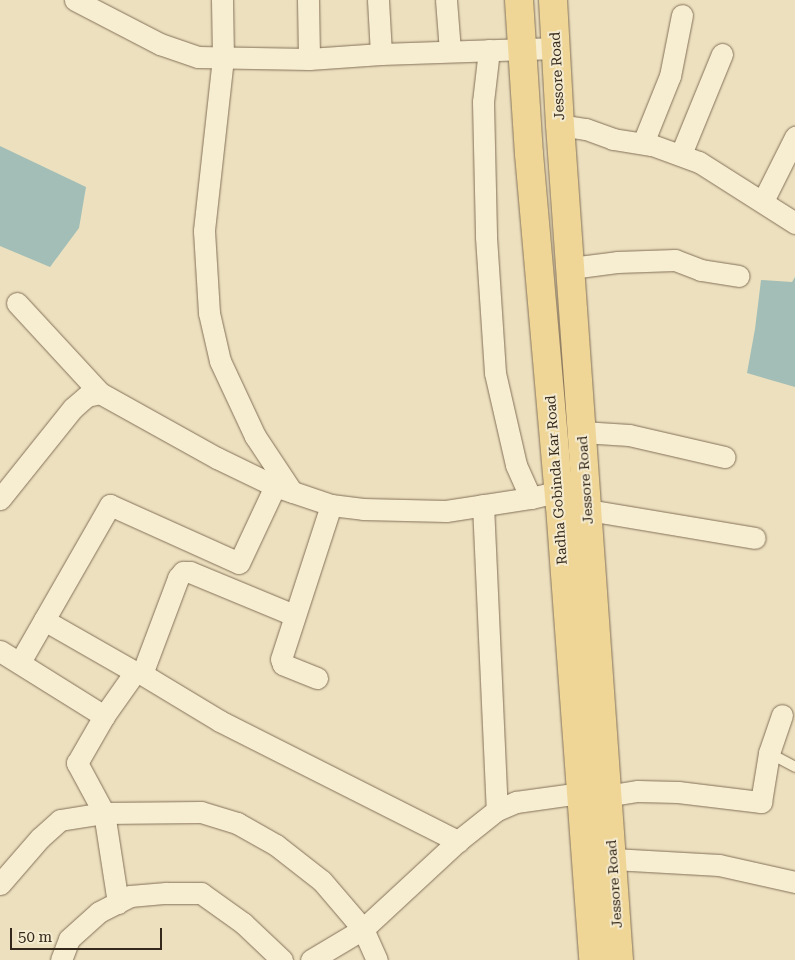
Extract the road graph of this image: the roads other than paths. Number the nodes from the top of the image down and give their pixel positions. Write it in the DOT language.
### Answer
graph roads {
  1 [pos="75,0"];
  2 [pos="222,0"];
  3 [pos="308,0"];
  4 [pos="378,0"];
  5 [pos="446,0"];
  6 [pos="519,0"];
  7 [pos="553,0"];
  8 [pos="682,15"];
  9 [pos="522,48"];
  10 [pos="556,48"];
  11 [pos="489,50"];
  12 [pos="450,51"];
  13 [pos="381,54"];
  14 [pos="722,54"];
  15 [pos="223,58"];
  16 [pos="309,59"];
  17 [pos="560,125"];
  18 [pos="795,137"];
  19 [pos="643,143"];
  20 [pos="681,154"];
  21 [pos="763,201"];
  22 [pos="795,223"];
  23 [pos="571,268"];
  24 [pos="740,276"];
  25 [pos="17,303"];
  26 [pos="100,393"];
  27 [pos="582,432"];
  28 [pos="724,457"];
  29 [pos="284,489"];
  30 [pos="558,490"];
  31 [pos="531,498"];
  32 [pos="587,498"];
  33 [pos="0,499"];
  34 [pos="331,505"];
  35 [pos="483,505"];
  36 [pos="755,538"];
  37 [pos="294,615"];
  38 [pos="44,620"];
  39 [pos="0,651"];
  40 [pos="20,662"];
  41 [pos="139,673"];
  42 [pos="317,678"];
  43 [pos="782,715"];
  44 [pos="104,716"];
  45 [pos="769,753"];
  46 [pos="795,767"];
  47 [pos="594,795"];
  48 [pos="497,810"];
  49 [pos="104,813"];
  50 [pos="458,841"];
  51 [pos="613,858"];
  52 [pos="795,882"];
  53 [pos="0,884"];
  54 [pos="118,903"];
  55 [pos="363,929"];
  56 [pos="61,960"];
  57 [pos="282,960"];
  58 [pos="312,960"];
  59 [pos="377,960"];
  60 [pos="593,960"];
  61 [pos="619,960"];
  1 -- 15 [label="street"];
  2 -- 15 [label="street"];
  3 -- 16 [label="street"];
  4 -- 13 [label="street"];
  5 -- 12 [label="street"];
  6 -- 9 [label="main road, Radha Gobinda Kar Road"];
  7 -- 10 [label="main road, Jessore Road"];
  8 -- 19 [label="street"];
  9 -- 10 [label="street"];
  9 -- 11 [label="street"];
  9 -- 30 [label="main road, Radha Gobinda Kar Road"];
  10 -- 17 [label="main road, Jessore Road"];
  11 -- 12 [label="street"];
  11 -- 31 [label="street"];
  12 -- 13 [label="street"];
  13 -- 16 [label="street"];
  14 -- 20 [label="street"];
  15 -- 16 [label="street"];
  15 -- 29 [label="street"];
  17 -- 19 [label="street"];
  17 -- 23 [label="main road, Jessore Road"];
  18 -- 21 [label="street"];
  19 -- 20 [label="street"];
  20 -- 21 [label="street"];
  21 -- 22 [label="street"];
  23 -- 24 [label="street"];
  23 -- 27 [label="main road, Jessore Road"];
  25 -- 26 [label="street"];
  26 -- 29 [label="street"];
  26 -- 33 [label="street"];
  27 -- 28 [label="street"];
  27 -- 32 [label="main road, Jessore Road"];
  29 -- 34 [label="street"];
  29 -- 38 [label="street"];
  30 -- 31 [label="street"];
  30 -- 32 [label="street"];
  30 -- 47 [label="main road, Radha Gobinda Kar Road"];
  31 -- 35 [label="street"];
  32 -- 36 [label="street"];
  32 -- 47 [label="main road, Jessore Road"];
  34 -- 35 [label="street"];
  34 -- 37 [label="street"];
  35 -- 48 [label="street"];
  37 -- 41 [label="street"];
  37 -- 42 [label="street"];
  38 -- 40 [label="street"];
  38 -- 41 [label="street"];
  39 -- 40 [label="street"];
  40 -- 44 [label="street"];
  41 -- 44 [label="street"];
  41 -- 50 [label="street"];
  43 -- 45 [label="street"];
  44 -- 49 [label="street"];
  45 -- 46 [label="lane"];
  45 -- 47 [label="street"];
  47 -- 48 [label="street"];
  47 -- 51 [label="main road, Jessore Road"];
  47 -- 60 [label="main road, Radha Gobinda Kar Road"];
  48 -- 50 [label="street"];
  49 -- 53 [label="street"];
  49 -- 54 [label="street"];
  49 -- 55 [label="street"];
  50 -- 55 [label="street"];
  51 -- 52 [label="street"];
  51 -- 61 [label="main road, Jessore Road"];
  54 -- 56 [label="street"];
  54 -- 57 [label="street"];
  55 -- 58 [label="street"];
  55 -- 59 [label="street"];
}
